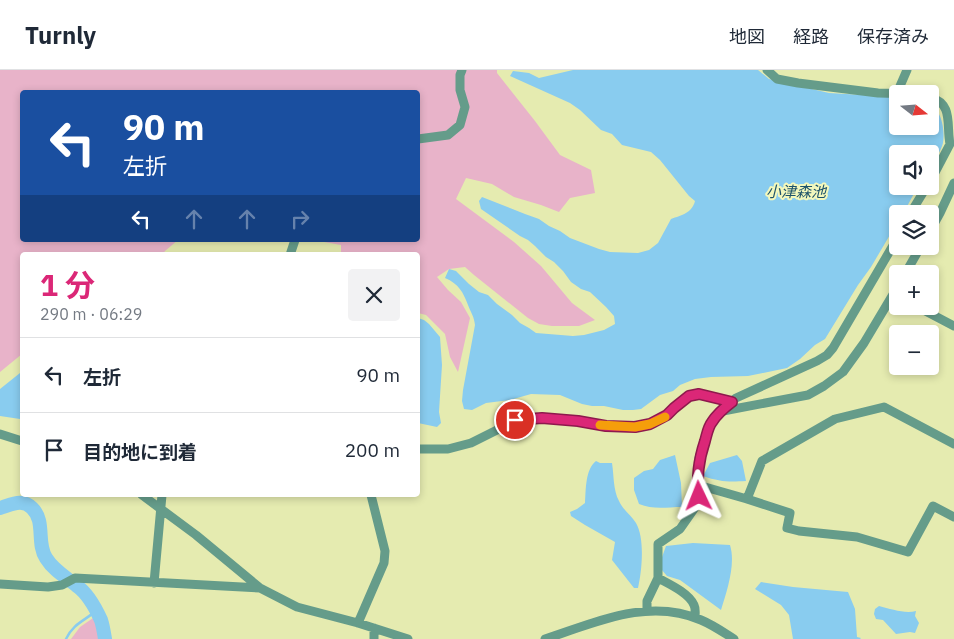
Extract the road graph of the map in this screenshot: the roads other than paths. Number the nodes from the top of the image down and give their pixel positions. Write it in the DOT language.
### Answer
graph roads {
  1 [pos="462,70"];
  2 [pos="767,70"];
  3 [pos="907,70"];
  4 [pos="900,85"];
  5 [pos="889,93"];
  6 [pos="939,102"];
  7 [pos="420,139"];
  8 [pos="939,165"];
  9 [pos="954,183"];
  10 [pos="939,216"];
  11 [pos="889,252"];
  12 [pos="889,301"];
  13 [pos="933,315"];
  14 [pos="954,326"];
  15 [pos="732,402"];
  16 [pos="720,411"];
  17 [pos="0,434"];
  18 [pos="20,440"];
  19 [pos="954,444"];
  20 [pos="420,448"];
  21 [pos="698,485"];
  22 [pos="145,497"];
  23 [pos="162,497"];
  24 [pos="372,497"];
  25 [pos="748,499"];
  26 [pos="160,508"];
  27 [pos="954,517"];
  28 [pos="658,578"];
  29 [pos="154,582"];
  30 [pos="0,584"];
  31 [pos="260,588"];
  32 [pos="647,611"];
  33 [pos="695,618"];
  34 [pos="358,623"];
  35 [pos="374,628"];
  36 [pos="565,636"];
  37 [pos="374,639"];
  38 [pos="408,639"];
  39 [pos="545,639"];
  40 [pos="734,639"];
  1 -- 7 [label="street"];
  2 -- 5 [label="street"];
  3 -- 4 [label="street"];
  6 -- 8 [label="street"];
  9 -- 10 [label="street"];
  11 -- 15 [label="street"];
  12 -- 16 [label="street"];
  13 -- 14 [label="street"];
  15 -- 16 [label="street"];
  15 -- 20 [label="street"];
  16 -- 21 [label="street"];
  17 -- 18 [label="street"];
  19 -- 25 [label="street"];
  21 -- 25 [label="street"];
  21 -- 28 [label="street"];
  22 -- 26 [label="street"];
  23 -- 26 [label="street"];
  24 -- 34 [label="street"];
  25 -- 27 [label="street"];
  26 -- 29 [label="street"];
  26 -- 31 [label="street"];
  28 -- 32 [label="street"];
  28 -- 33 [label="street"];
  29 -- 30 [label="street"];
  29 -- 31 [label="street"];
  31 -- 34 [label="street"];
  32 -- 33 [label="street"];
  32 -- 36 [label="street"];
  33 -- 40 [label="street"];
  34 -- 35 [label="street"];
  35 -- 37 [label="street"];
  35 -- 38 [label="street"];
  36 -- 39 [label="street"];
}
